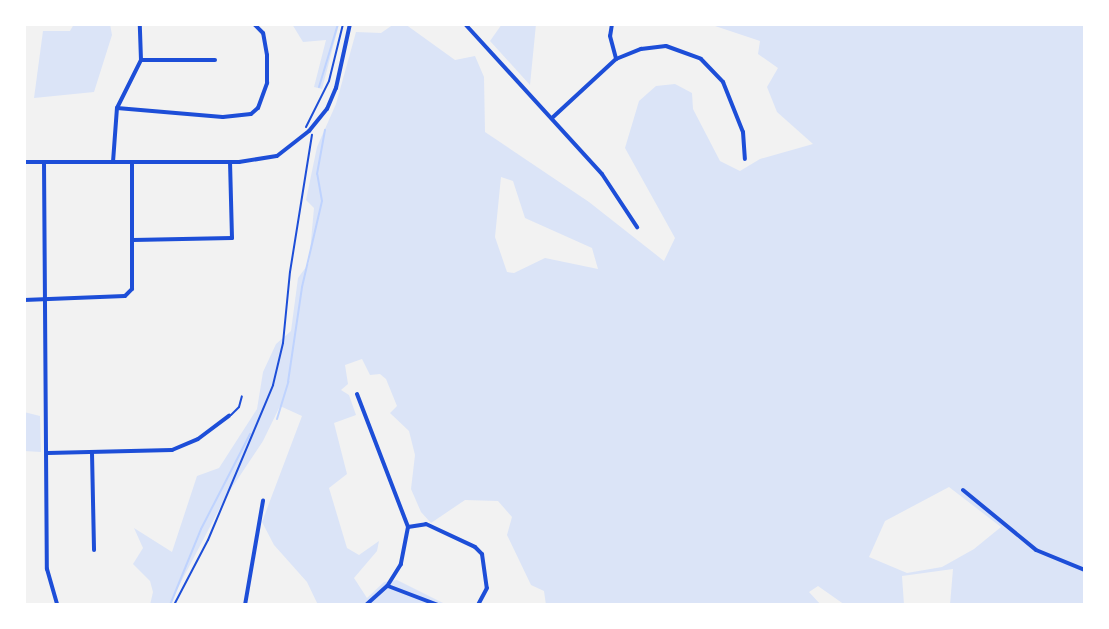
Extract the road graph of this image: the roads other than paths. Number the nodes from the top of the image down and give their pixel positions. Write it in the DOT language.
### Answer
graph roads {
  1 [pos="140,24"];
  2 [pos="254,24"];
  3 [pos="350,24"];
  4 [pos="465,24"];
  5 [pos="612,24"];
  6 [pos="616,59"];
  7 [pos="141,60"];
  8 [pos="215,60"];
  9 [pos="117,108"];
  10 [pos="552,118"];
  11 [pos="745,159"];
  12 [pos="24,162"];
  13 [pos="44,162"];
  14 [pos="113,162"];
  15 [pos="132,162"];
  16 [pos="230,162"];
  17 [pos="637,227"];
  18 [pos="133,240"];
  19 [pos="24,300"];
  20 [pos="44,300"];
  21 [pos="357,394"];
  22 [pos="242,396"];
  23 [pos="229,416"];
  24 [pos="48,453"];
  25 [pos="92,453"];
  26 [pos="963,490"];
  27 [pos="263,501"];
  28 [pos="408,527"];
  29 [pos="94,550"];
  30 [pos="1085,570"];
  31 [pos="387,586"];
  32 [pos="57,605"];
  33 [pos="245,605"];
  34 [pos="366,605"];
  35 [pos="438,605"];
  36 [pos="478,605"];
  1 -- 7 [label="street"];
  2 -- 9 [label="street"];
  3 -- 16 [label="street"];
  4 -- 10 [label="street"];
  5 -- 6 [label="street"];
  6 -- 10 [label="street"];
  6 -- 11 [label="street"];
  7 -- 8 [label="street"];
  7 -- 9 [label="street"];
  9 -- 14 [label="street"];
  10 -- 17 [label="street"];
  12 -- 13 [label="street"];
  13 -- 14 [label="street"];
  13 -- 20 [label="street"];
  14 -- 15 [label="street"];
  15 -- 16 [label="street"];
  15 -- 18 [label="street"];
  16 -- 18 [label="street"];
  18 -- 20 [label="street"];
  19 -- 20 [label="street"];
  20 -- 24 [label="street"];
  21 -- 28 [label="street"];
  22 -- 23 [label="lane"];
  23 -- 25 [label="street"];
  24 -- 25 [label="street"];
  24 -- 32 [label="street"];
  25 -- 29 [label="street"];
  26 -- 30 [label="street"];
  27 -- 33 [label="street"];
  28 -- 31 [label="street"];
  28 -- 36 [label="street"];
  31 -- 34 [label="street"];
  31 -- 35 [label="street"];
}
